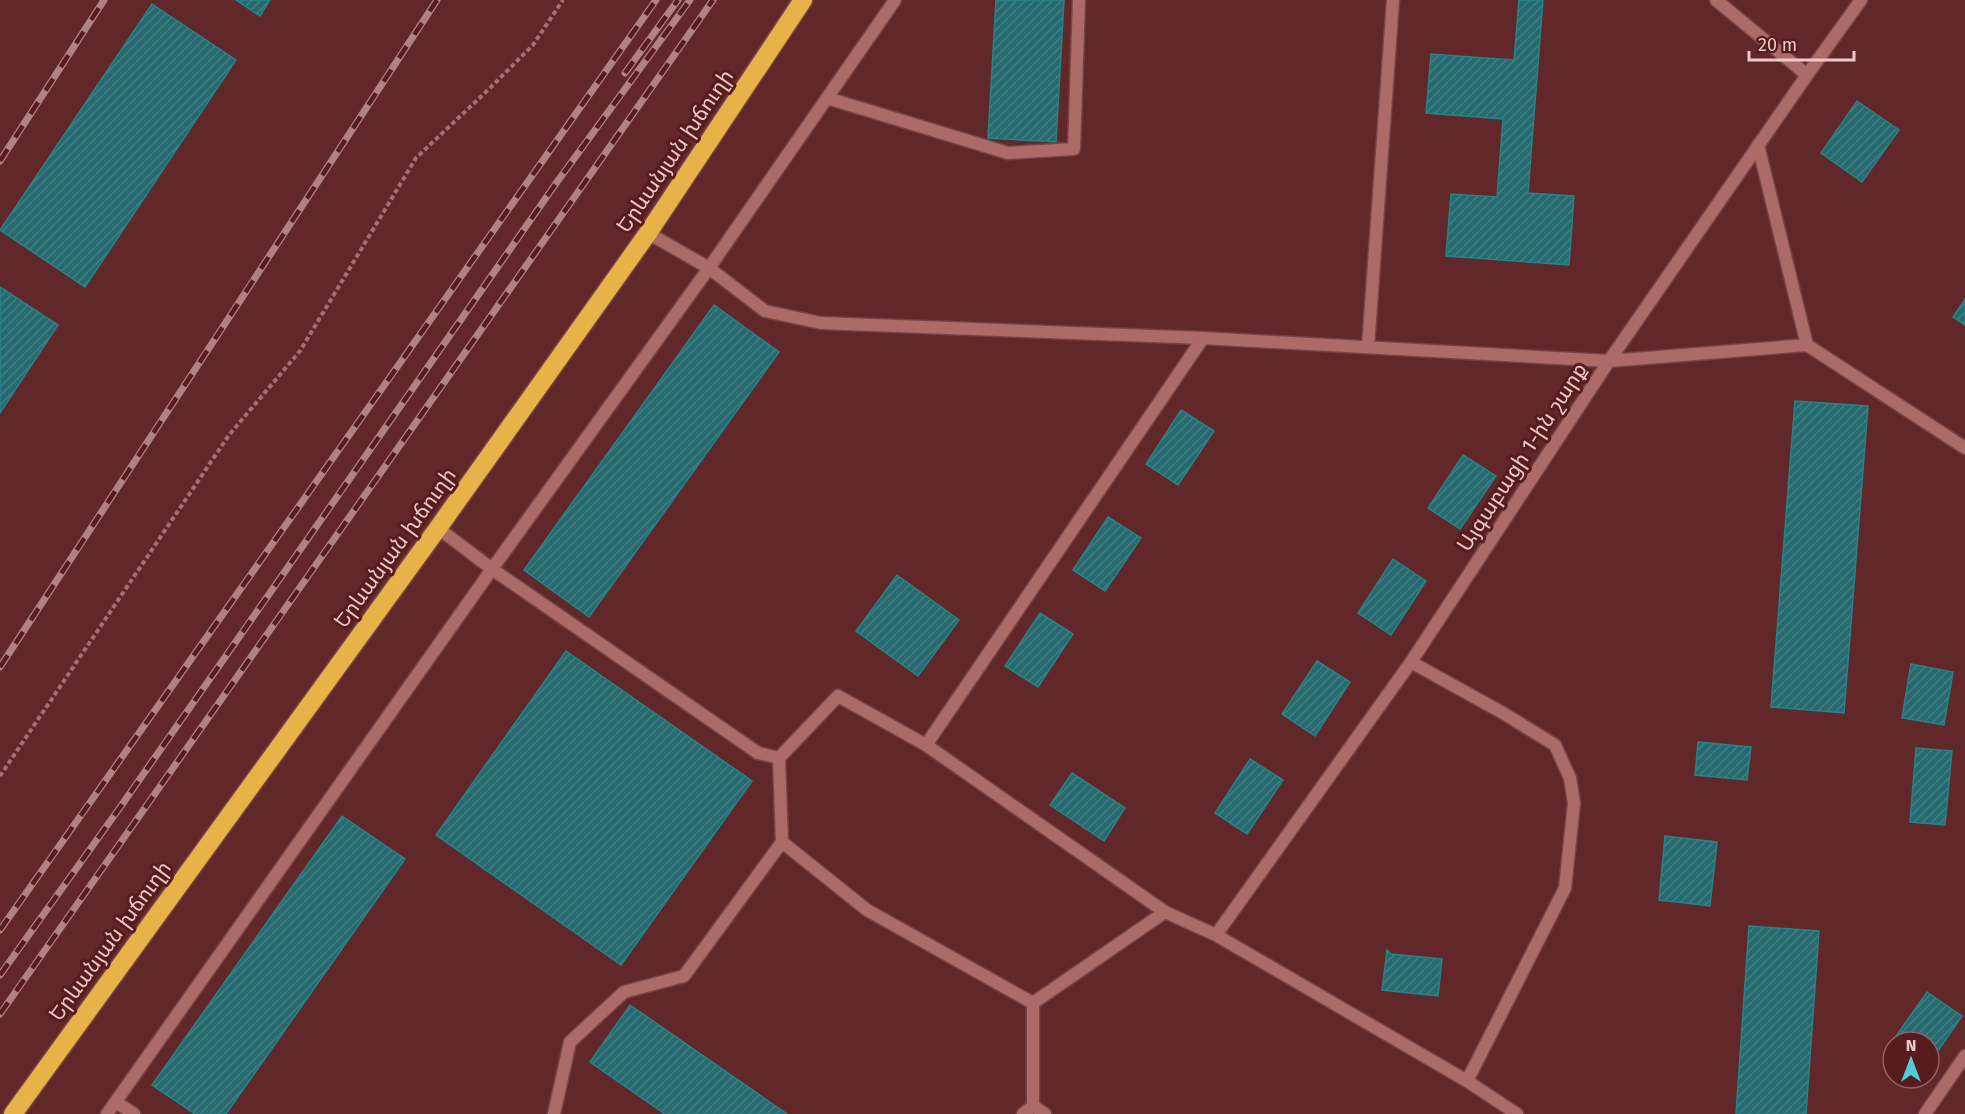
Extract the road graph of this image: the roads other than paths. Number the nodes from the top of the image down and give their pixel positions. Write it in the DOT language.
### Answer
graph roads {
  1 [pos="803,0"];
  2 [pos="895,0"];
  3 [pos="1079,0"];
  4 [pos="1394,0"];
  5 [pos="1716,0"];
  6 [pos="1861,0"];
  7 [pos="1807,75"];
  8 [pos="827,98"];
  9 [pos="1758,145"];
  10 [pos="648,233"];
  11 [pos="709,268"];
  12 [pos="1203,338"];
  13 [pos="1808,345"];
  14 [pos="1368,347"];
  15 [pos="1609,361"];
  16 [pos="1965,448"];
  17 [pos="438,528"];
  18 [pos="492,569"];
  19 [pos="1411,662"];
  20 [pos="926,745"];
  21 [pos="779,758"];
  22 [pos="782,842"];
  23 [pos="1165,912"];
  24 [pos="1216,935"];
  25 [pos="1032,1003"];
  26 [pos="1965,1056"];
  27 [pos="1467,1081"];
  28 [pos="116,1102"];
  29 [pos="1033,1106"];
  30 [pos="13,1114"];
  31 [pos="107,1114"];
  32 [pos="134,1114"];
  33 [pos="554,1114"];
  34 [pos="1023,1114"];
  35 [pos="1046,1114"];
  36 [pos="1517,1114"];
  37 [pos="1925,1114"];
  1 -- 10 [label="highway, Երևանյան խճուղի"];
  2 -- 8 [label="street"];
  3 -- 8 [label="street"];
  4 -- 14 [label="street"];
  5 -- 7 [label="street"];
  6 -- 7 [label="street, Այգաբացի 1-ին շարք"];
  7 -- 9 [label="street, Այգաբացի 1-ին շարք"];
  8 -- 11 [label="street"];
  9 -- 13 [label="street"];
  9 -- 15 [label="street, Այգաբացի 1-ին շարք"];
  10 -- 11 [label="street"];
  10 -- 17 [label="highway, Երևանյան խճուղի"];
  11 -- 12 [label="street"];
  11 -- 18 [label="street"];
  12 -- 14 [label="street"];
  12 -- 20 [label="street"];
  13 -- 15 [label="street"];
  13 -- 16 [label="street"];
  14 -- 15 [label="street"];
  15 -- 19 [label="street, Այգաբացի 1-ին շարք"];
  17 -- 18 [label="street"];
  17 -- 30 [label="highway, Երևանյան խճուղի"];
  18 -- 21 [label="street"];
  18 -- 28 [label="street"];
  19 -- 24 [label="street, Այգաբացի 1-ին շարք"];
  19 -- 27 [label="street"];
  20 -- 21 [label="street"];
  20 -- 23 [label="street"];
  21 -- 22 [label="street"];
  22 -- 25 [label="street"];
  22 -- 33 [label="street"];
  23 -- 24 [label="street"];
  23 -- 25 [label="street"];
  24 -- 27 [label="street"];
  25 -- 29 [label="street"];
  26 -- 37 [label="street"];
  27 -- 36 [label="street"];
  28 -- 31 [label="street"];
  28 -- 32 [label="street"];
  29 -- 34 [label="street"];
  29 -- 35 [label="street"];
}
